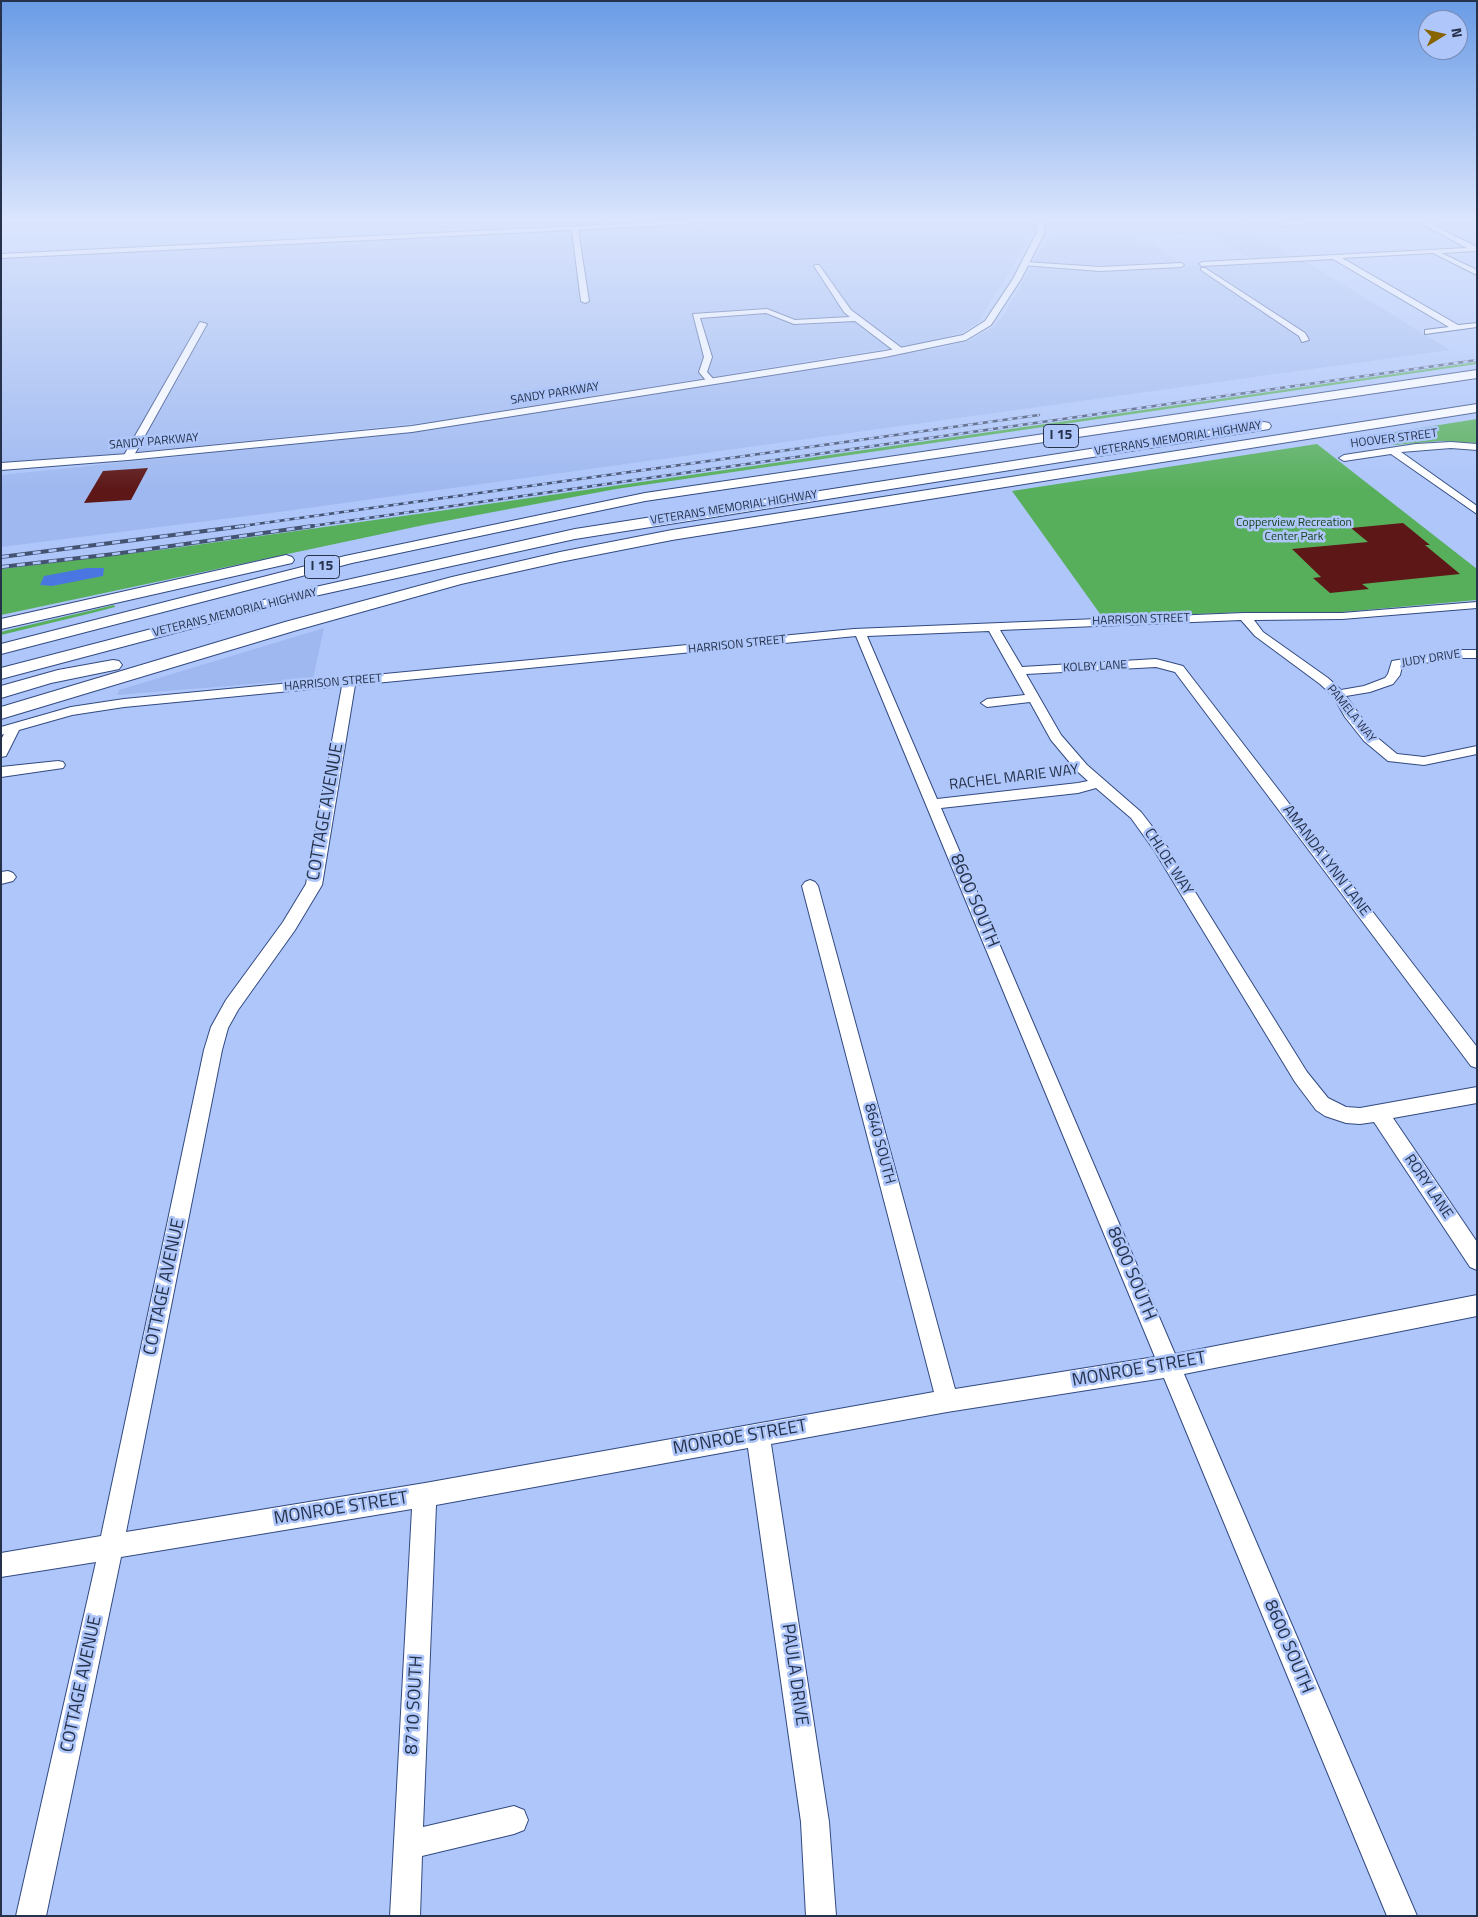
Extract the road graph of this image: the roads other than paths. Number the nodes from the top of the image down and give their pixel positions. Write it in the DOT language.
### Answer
graph roads {
  1 [pos="846,309"];
  2 [pos="997,309"];
  3 [pos="1265,309"];
  4 [pos="1425,309"];
  5 [pos="855,319"];
  6 [pos="203,324"];
  7 [pos="1477,325"];
  8 [pos="1457,328"];
  9 [pos="1428,332"];
  10 [pos="1305,340"];
  11 [pos="900,351"];
  12 [pos="1477,374"];
  13 [pos="712,382"];
  14 [pos="1473,399"];
  15 [pos="1280,424"];
  16 [pos="1477,447"];
  17 [pos="1393,450"];
  18 [pos="128,458"];
  19 [pos="1344,458"];
  20 [pos="1,467"];
  21 [pos="645,497"];
  22 [pos="1477,511"];
  23 [pos="508,569"];
  24 [pos="308,593"];
  25 [pos="1471,605"];
  26 [pos="1244,616"];
  27 [pos="1477,616"];
  28 [pos="1,624"];
  29 [pos="992,626"];
  30 [pos="860,633"];
  31 [pos="1,649"];
  32 [pos="1477,654"];
  33 [pos="1172,666"];
  34 [pos="1017,671"];
  35 [pos="1,674"];
  36 [pos="48,678"];
  37 [pos="349,682"];
  38 [pos="1,692"];
  39 [pos="1338,694"];
  40 [pos="1033,698"];
  41 [pos="987,703"];
  42 [pos="1,713"];
  43 [pos="15,726"];
  44 [pos="1,731"];
  45 [pos="1477,750"];
  46 [pos="1,753"];
  47 [pos="58,765"];
  48 [pos="1,772"];
  49 [pos="1099,782"];
  50 [pos="933,804"];
  51 [pos="810,886"];
  52 [pos="1477,1061"];
  53 [pos="1477,1095"];
  54 [pos="1379,1113"];
  55 [pos="1477,1260"];
  56 [pos="1477,1305"];
  57 [pos="1170,1366"];
  58 [pos="947,1402"];
  59 [pos="758,1435"];
  60 [pos="425,1495"];
  61 [pos="112,1546"];
  62 [pos="1,1565"];
  63 [pos="514,1820"];
  64 [pos="408,1845"];
  65 [pos="31,1916"];
  66 [pos="405,1916"];
  67 [pos="821,1916"];
  68 [pos="1402,1916"];
  1 -- 5 [label="street"];
  2 -- 11 [label="main road, SANDY PARKWAY"];
  3 -- 10 [label="street"];
  4 -- 8 [label="street"];
  5 -- 11 [label="street"];
  5 -- 13 [label="street"];
  6 -- 18 [label="street"];
  7 -- 8 [label="street"];
  8 -- 9 [label="street"];
  11 -- 13 [label="main road, SANDY PARKWAY"];
  12 -- 21 [label="highway, VETERANS MEMORIAL HIGHWAY / I 15"];
  13 -- 18 [label="main road, SANDY PARKWAY"];
  14 -- 23 [label="highway"];
  15 -- 24 [label="highway, VETERANS MEMORIAL HIGHWAY / I 15"];
  16 -- 17 [label="street, HOOVER STREET"];
  17 -- 19 [label="street, HOOVER STREET"];
  17 -- 22 [label="street"];
  18 -- 20 [label="main road, SANDY PARKWAY"];
  21 -- 28 [label="highway"];
  21 -- 31 [label="highway, VETERANS MEMORIAL HIGHWAY / I 15"];
  23 -- 36 [label="highway"];
  23 -- 42 [label="highway"];
  24 -- 35 [label="highway, VETERANS MEMORIAL HIGHWAY / I 15"];
  24 -- 36 [label="highway"];
  25 -- 26 [label="street, HARRISON STREET"];
  25 -- 27 [label="street"];
  26 -- 29 [label="street, HARRISON STREET"];
  26 -- 39 [label="street, PAMELA WAY"];
  29 -- 30 [label="street, HARRISON STREET"];
  29 -- 34 [label="street, CHLOE WAY"];
  30 -- 37 [label="street, HARRISON STREET"];
  30 -- 50 [label="street, 8600 SOUTH"];
  32 -- 39 [label="street, JUDY DRIVE"];
  33 -- 34 [label="street, KOLBY LANE"];
  33 -- 52 [label="street, AMANDA LYNN LANE"];
  34 -- 40 [label="street, CHLOE WAY"];
  36 -- 38 [label="highway"];
  37 -- 43 [label="street, HARRISON STREET"];
  37 -- 61 [label="street, COTTAGE AVENUE"];
  39 -- 45 [label="street, PAMELA WAY"];
  40 -- 41 [label="street"];
  40 -- 49 [label="street, CHLOE WAY"];
  43 -- 44 [label="street, HARRISON STREET"];
  43 -- 46 [label="street"];
  47 -- 48 [label="street"];
  49 -- 50 [label="street, RACHEL MARIE WAY"];
  49 -- 54 [label="street, CHLOE WAY"];
  50 -- 57 [label="street, 8600 SOUTH"];
  51 -- 58 [label="street, 8640 SOUTH"];
  53 -- 54 [label="street"];
  54 -- 55 [label="street, RORY LANE"];
  56 -- 57 [label="street, MONROE STREET"];
  57 -- 58 [label="street, MONROE STREET"];
  57 -- 68 [label="street, 8600 SOUTH"];
  58 -- 59 [label="street, MONROE STREET"];
  59 -- 60 [label="street, MONROE STREET"];
  59 -- 67 [label="street, PAULA DRIVE"];
  60 -- 61 [label="street, MONROE STREET"];
  60 -- 64 [label="street, 8710 SOUTH"];
  61 -- 62 [label="street, MONROE STREET"];
  61 -- 65 [label="street, COTTAGE AVENUE"];
  63 -- 64 [label="street"];
  64 -- 66 [label="street, 8710 SOUTH"];
}
